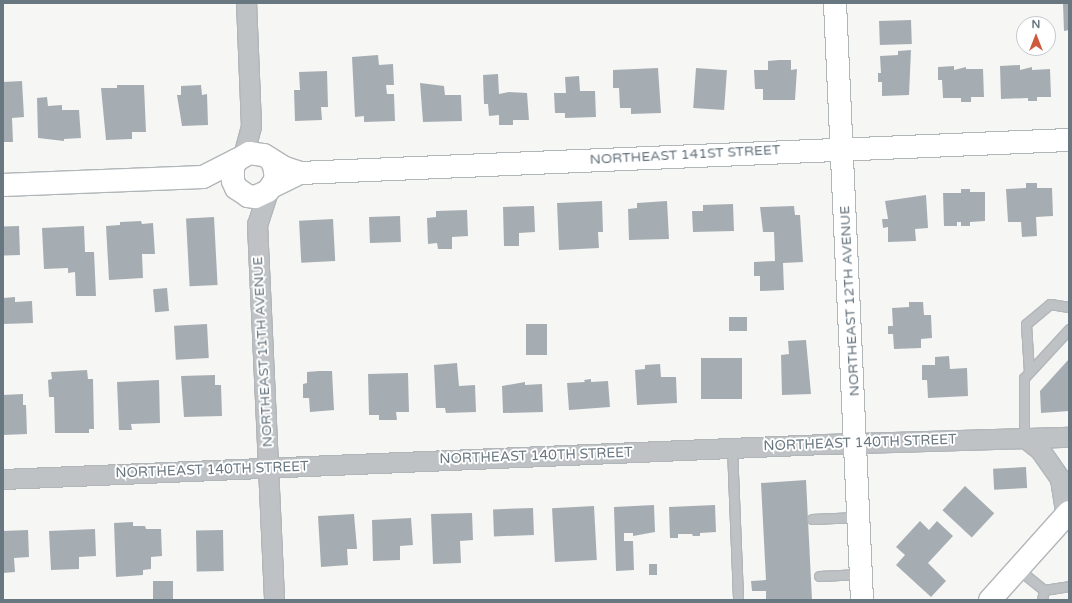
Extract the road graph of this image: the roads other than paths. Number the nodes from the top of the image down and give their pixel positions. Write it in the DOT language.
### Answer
graph roads {
  1 [pos="246,3"];
  2 [pos="835,3"];
  3 [pos="1069,140"];
  4 [pos="843,148"];
  5 [pos="253,158"];
  6 [pos="300,173"];
  7 [pos="203,177"];
  8 [pos="3,185"];
  9 [pos="271,189"];
  10 [pos="239,190"];
  11 [pos="257,224"];
  12 [pos="1069,306"];
  13 [pos="1069,329"];
  14 [pos="1029,372"];
  15 [pos="1024,437"];
  16 [pos="1069,437"];
  17 [pos="856,443"];
  18 [pos="732,448"];
  19 [pos="269,467"];
  20 [pos="3,479"];
  21 [pos="1068,516"];
  22 [pos="859,517"];
  23 [pos="812,519"];
  24 [pos="1018,568"];
  25 [pos="861,574"];
  26 [pos="819,576"];
  27 [pos="1069,586"];
  28 [pos="1044,590"];
  29 [pos="274,600"];
  30 [pos="738,600"];
  31 [pos="862,600"];
  32 [pos="990,600"];
  33 [pos="1042,600"];
  1 -- 5 [label="street"];
  2 -- 4 [label="street, NORTHEAST 12TH AVENUE"];
  3 -- 4 [label="street, NORTHEAST 141ST STREET"];
  4 -- 6 [label="street, NORTHEAST 141ST STREET"];
  4 -- 17 [label="street, NORTHEAST 12TH AVENUE"];
  5 -- 6 [label="street, NORTHEAST 141ST STREET"];
  5 -- 7 [label="street"];
  5 -- 9 [label="street"];
  5 -- 10 [label="street"];
  6 -- 9 [label="street, NORTHEAST 141ST STREET"];
  7 -- 8 [label="street"];
  7 -- 10 [label="street"];
  9 -- 10 [label="street"];
  9 -- 11 [label="street, NORTHEAST 11TH AVENUE"];
  10 -- 11 [label="street, NORTHEAST 11TH AVENUE"];
  11 -- 19 [label="street, NORTHEAST 11TH AVENUE"];
  12 -- 14 [label="lane"];
  13 -- 14 [label="lane"];
  14 -- 15 [label="lane"];
  15 -- 16 [label="street, NORTHEAST 140TH STREET"];
  15 -- 17 [label="street, NORTHEAST 140TH STREET"];
  15 -- 21 [label="street"];
  17 -- 18 [label="street, NORTHEAST 140TH STREET"];
  17 -- 22 [label="street, NORTHEAST 12TH AVENUE"];
  18 -- 19 [label="street, NORTHEAST 140TH STREET"];
  18 -- 30 [label="lane"];
  19 -- 20 [label="street, NORTHEAST 140TH STREET"];
  19 -- 29 [label="street, NORTHEAST 11TH AVENUE"];
  21 -- 24 [label="street"];
  22 -- 23 [label="lane"];
  22 -- 25 [label="street, NORTHEAST 12TH AVENUE"];
  24 -- 28 [label="lane"];
  24 -- 32 [label="street"];
  25 -- 26 [label="lane"];
  25 -- 31 [label="street, NORTHEAST 12TH AVENUE"];
  27 -- 28 [label="lane"];
  28 -- 33 [label="lane"];
}
